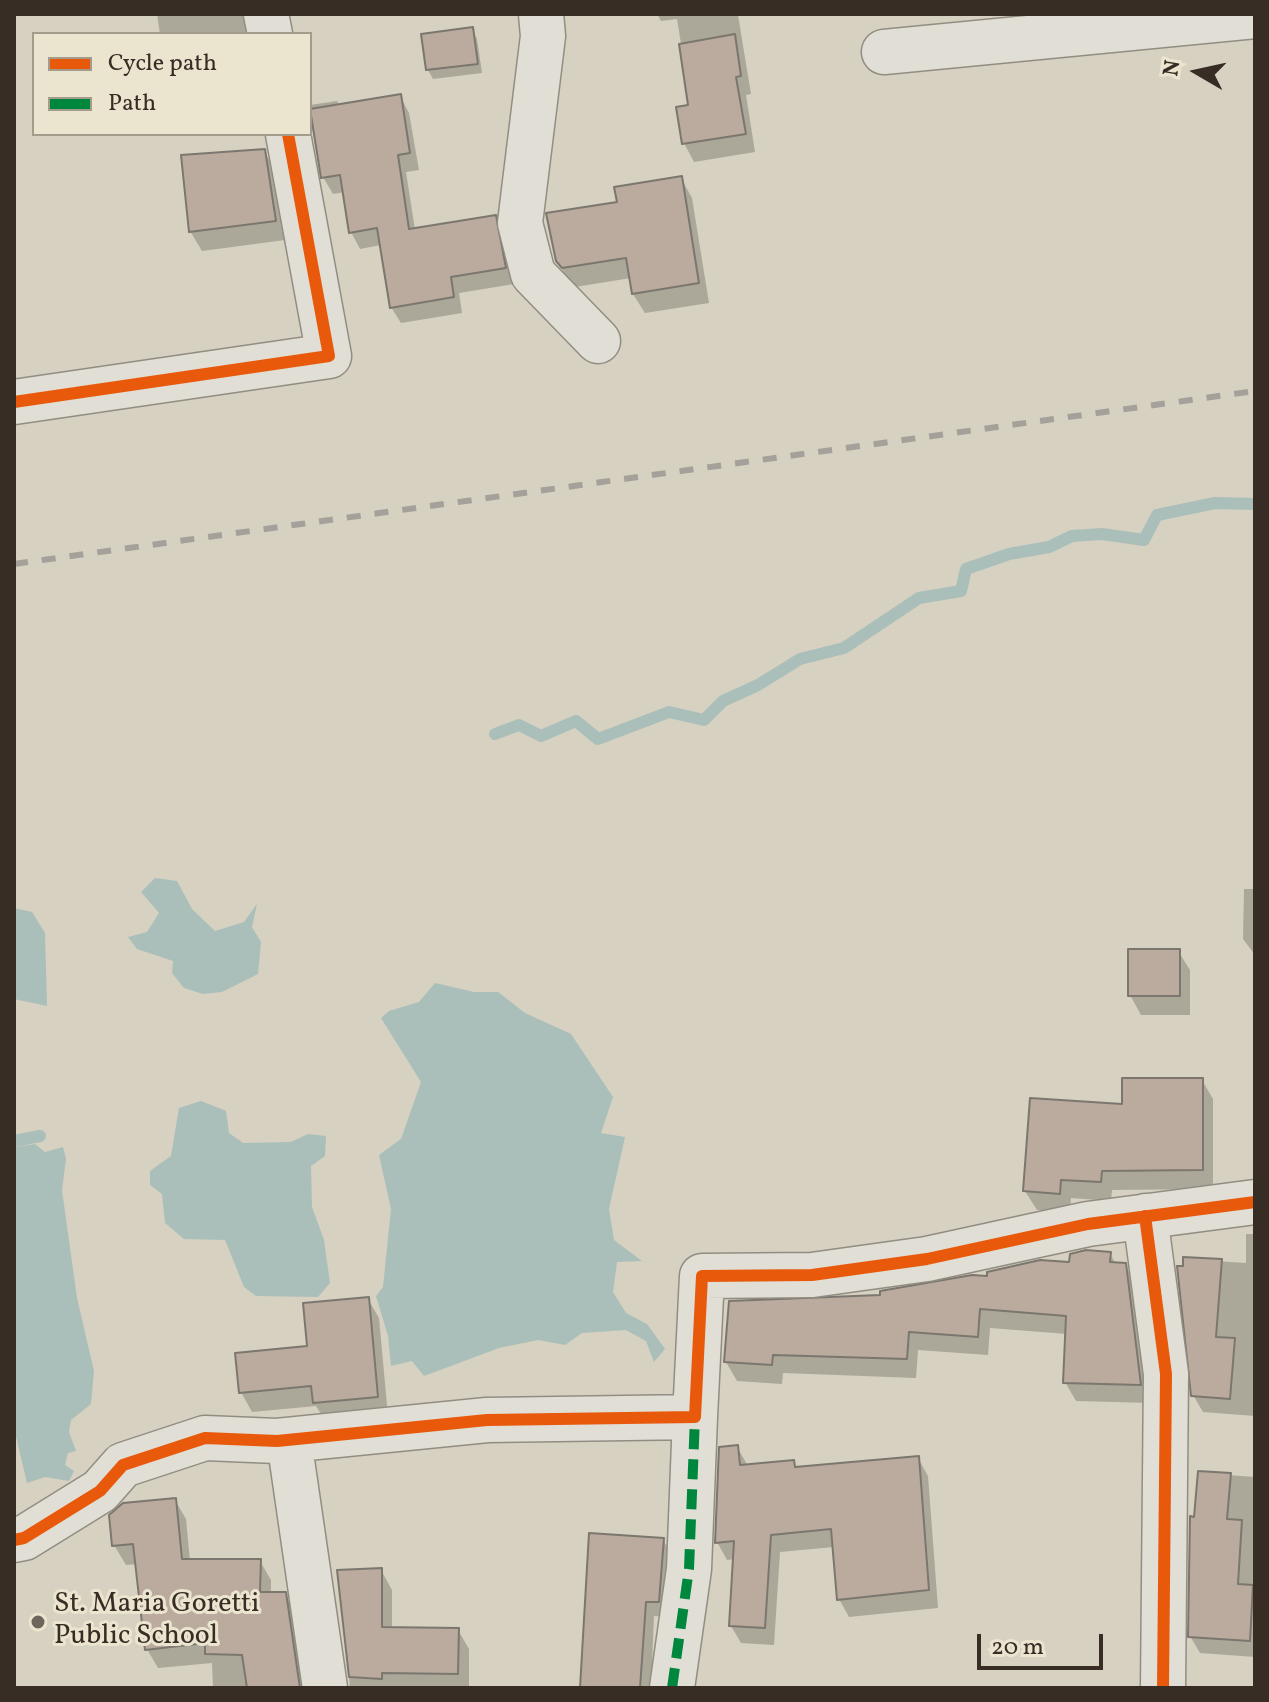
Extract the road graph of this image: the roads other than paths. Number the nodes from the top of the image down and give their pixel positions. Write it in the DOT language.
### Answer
graph roads {
  1 [pos="541,14"];
  2 [pos="1255,16"];
  3 [pos="884,52"];
  4 [pos="288,136"];
  5 [pos="598,341"];
  6 [pos="14,402"];
  7 [pos="1255,1202"];
  8 [pos="1145,1216"];
  9 [pos="695,1417"];
  10 [pos="289,1440"];
  11 [pos="14,1540"];
  12 [pos="325,1688"];
  13 [pos="672,1688"];
  14 [pos="1163,1688"];
  1 -- 5 [label="street"];
  2 -- 3 [label="street"];
  4 -- 6 [label="street"];
  7 -- 8 [label="street"];
  8 -- 9 [label="street"];
  8 -- 14 [label="street"];
  9 -- 10 [label="street"];
  9 -- 13 [label="street"];
  10 -- 11 [label="street"];
  10 -- 12 [label="street"];
}
